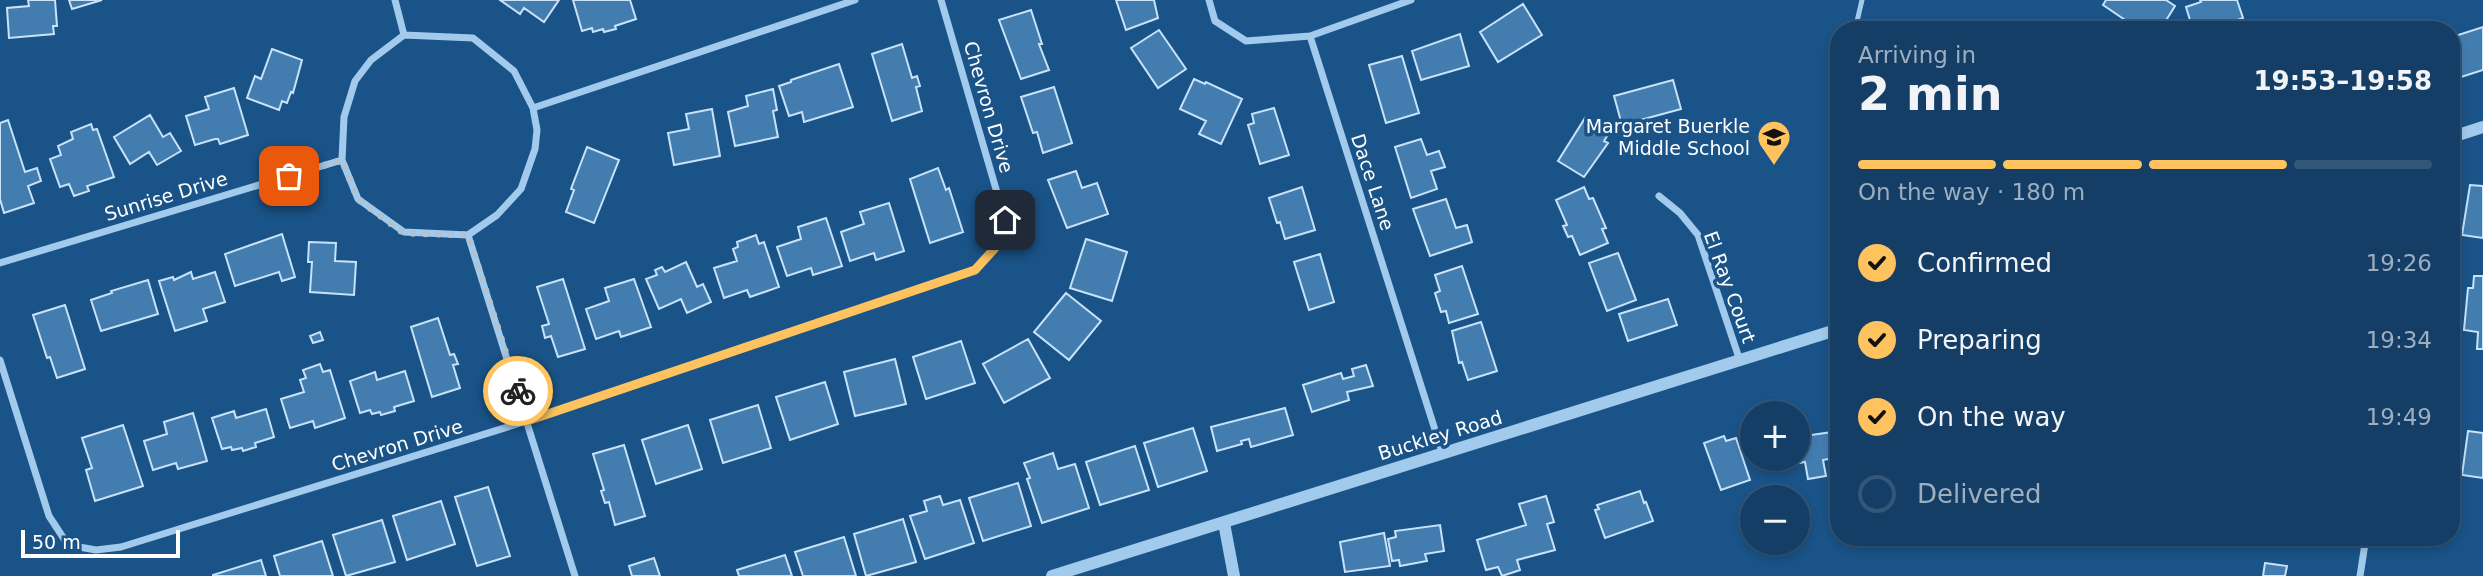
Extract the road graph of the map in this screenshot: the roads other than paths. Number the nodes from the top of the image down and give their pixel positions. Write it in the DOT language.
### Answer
graph roads {
  1 [pos="395,0"];
  2 [pos="855,0"];
  3 [pos="941,0"];
  4 [pos="1209,0"];
  5 [pos="1411,0"];
  6 [pos="1861,0"];
  7 [pos="1858,21"];
  8 [pos="404,35"];
  9 [pos="1310,36"];
  10 [pos="533,108"];
  11 [pos="2483,127"];
  12 [pos="2460,134"];
  13 [pos="342,160"];
  14 [pos="1658,196"];
  15 [pos="468,235"];
  16 [pos="0,263"];
  17 [pos="1830,332"];
  18 [pos="0,360"];
  19 [pos="1740,360"];
  20 [pos="527,421"];
  21 [pos="1443,454"];
  22 [pos="1224,523"];
  23 [pos="2365,546"];
  24 [pos="575,576"];
  25 [pos="1052,576"];
  26 [pos="1234,576"];
  27 [pos="2360,576"];
  1 -- 8 [label="street"];
  2 -- 10 [label="street"];
  3 -- 20 [label="street, Chevron Drive"];
  4 -- 9 [label="street"];
  5 -- 9 [label="street"];
  6 -- 7 [label="lane"];
  8 -- 10 [label="street"];
  8 -- 13 [label="street"];
  9 -- 21 [label="street, Dace Lane"];
  10 -- 15 [label="street"];
  11 -- 12 [label="street"];
  13 -- 15 [label="street"];
  13 -- 16 [label="street, Sunrise Drive"];
  14 -- 19 [label="street, El Ray Court"];
  15 -- 20 [label="street"];
  17 -- 19 [label="street, Buckley Road"];
  18 -- 20 [label="street, Chevron Drive"];
  19 -- 21 [label="street, Buckley Road"];
  20 -- 24 [label="street"];
  21 -- 22 [label="street, Buckley Road"];
  22 -- 25 [label="street, Buckley Road"];
  22 -- 26 [label="street"];
  23 -- 27 [label="street"];
}
